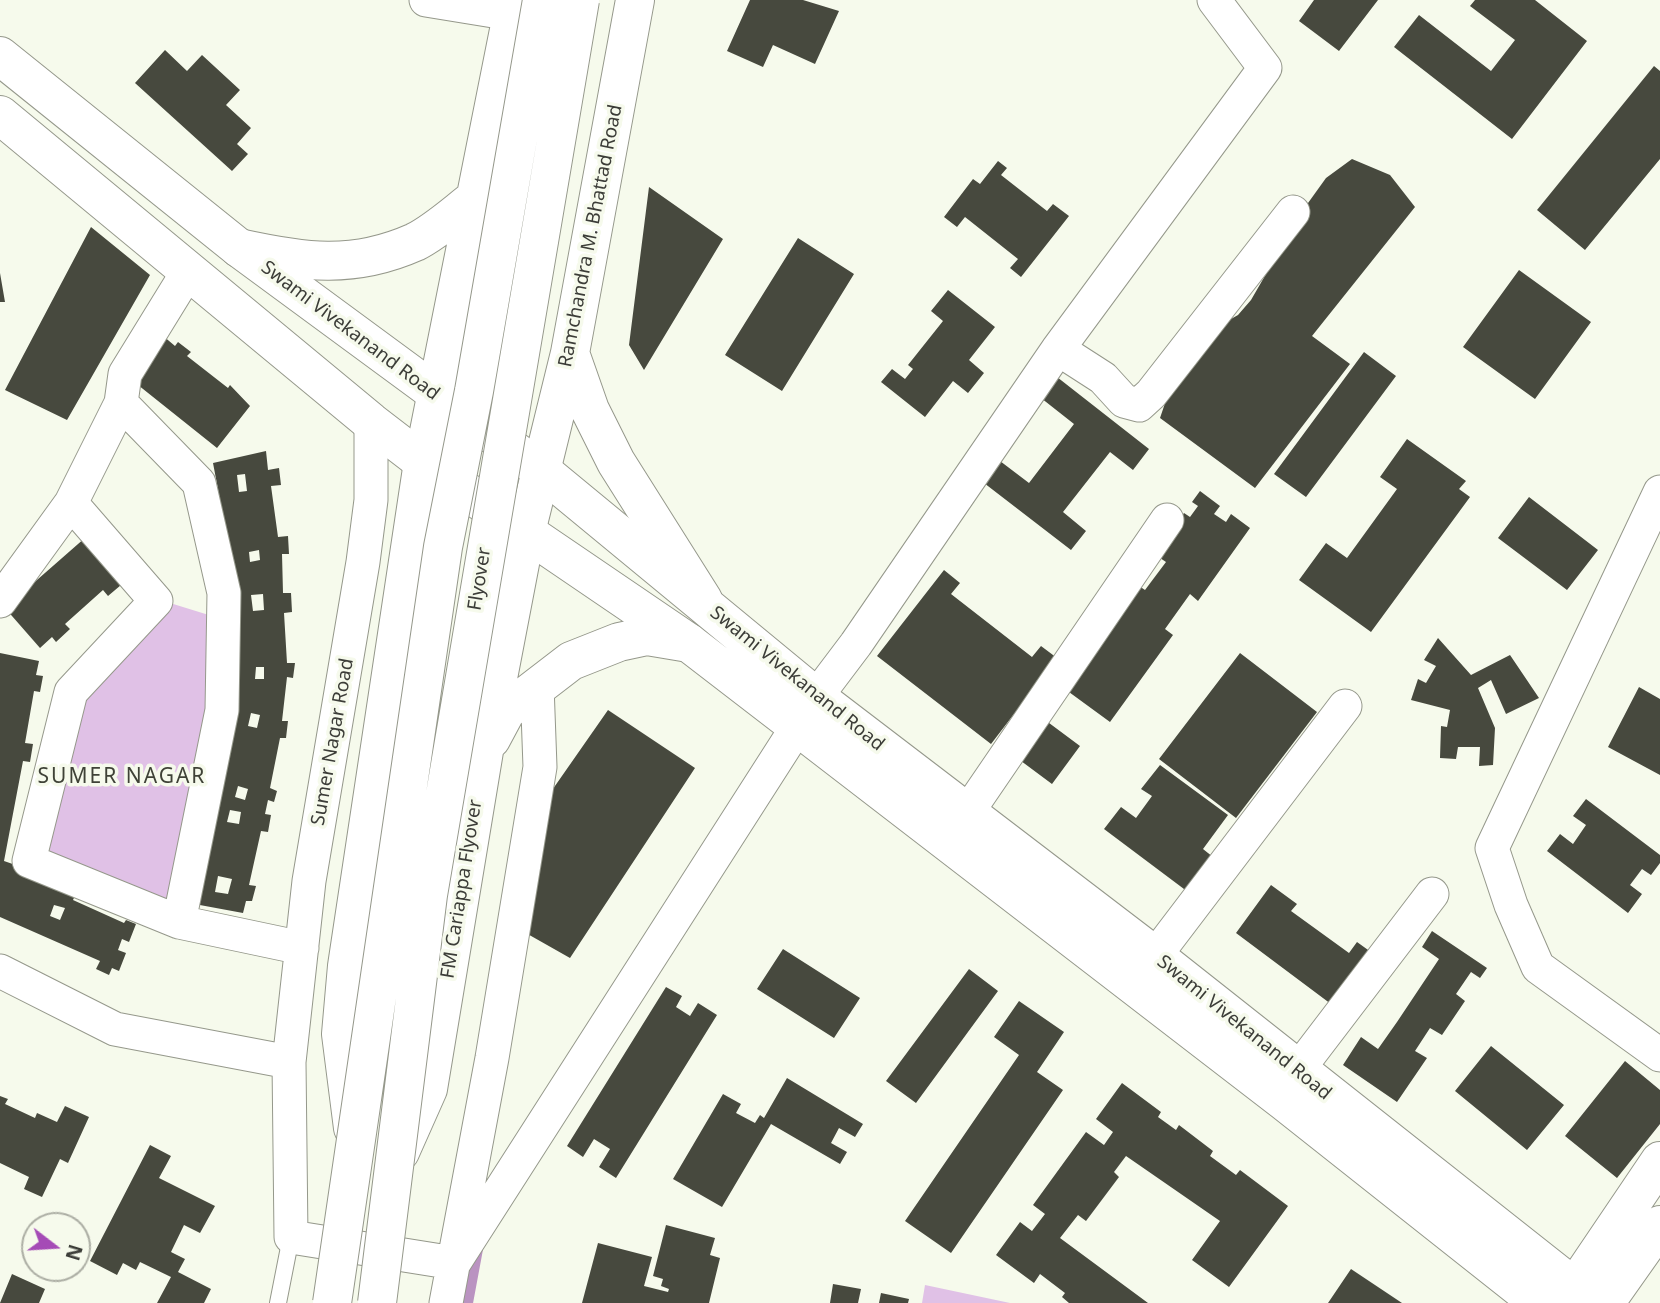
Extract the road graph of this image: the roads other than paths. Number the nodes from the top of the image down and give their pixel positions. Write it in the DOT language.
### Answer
graph roads {
  1 [pos="426,0"];
  2 [pos="580,0"];
  3 [pos="635,0"];
  4 [pos="1214,0"];
  5 [pos="523,5"];
  6 [pos="0,56"];
  7 [pos="0,115"];
  8 [pos="477,197"];
  9 [pos="1293,212"];
  10 [pos="239,248"];
  11 [pos="189,270"];
  12 [pos="1058,349"];
  13 [pos="570,353"];
  14 [pos="438,397"];
  15 [pos="121,403"];
  16 [pos="371,422"];
  17 [pos="423,462"];
  18 [pos="542,471"];
  19 [pos="1660,492"];
  20 [pos="71,503"];
  21 [pos="1167,520"];
  22 [pos="526,532"];
  23 [pos="0,601"];
  24 [pos="706,606"];
  25 [pos="688,643"];
  26 [pos="537,685"];
  27 [pos="816,697"];
  28 [pos="1345,706"];
  29 [pos="796,729"];
  30 [pos="483,760"];
  31 [pos="967,813"];
  32 [pos="1432,894"];
  33 [pos="179,922"];
  34 [pos="302,948"];
  35 [pos="1155,956"];
  36 [pos="0,971"];
  37 [pos="1660,1055"];
  38 [pos="289,1062"];
  39 [pos="1297,1071"];
  40 [pos="355,1144"];
  41 [pos="396,1160"];
  42 [pos="1660,1161"];
  43 [pos="1660,1225"];
  44 [pos="291,1237"];
  45 [pos="454,1263"];
  46 [pos="1584,1299"];
  47 [pos="278,1303"];
  48 [pos="332,1303"];
  49 [pos="377,1303"];
  50 [pos="446,1303"];
  51 [pos="1539,1303"];
  1 -- 5 [label="street"];
  2 -- 41 [label="main road, Flyover, bridge"];
  3 -- 13 [label="main road, Ramchandra M. Bhattad Road"];
  4 -- 12 [label="street"];
  5 -- 8 [label="main road"];
  5 -- 40 [label="main road, bridge"];
  6 -- 10 [label="main road, Swami Vivekanand Road"];
  7 -- 11 [label="main road, Swami Vivekanand Road"];
  8 -- 10 [label="main road"];
  8 -- 14 [label="main road"];
  9 -- 12 [label="street"];
  10 -- 14 [label="main road, Swami Vivekanand Road"];
  11 -- 15 [label="street"];
  11 -- 16 [label="main road, Swami Vivekanand Road"];
  12 -- 27 [label="street"];
  13 -- 18 [label="main road, Ramchandra M. Bhattad Road"];
  13 -- 24 [label="main road"];
  14 -- 17 [label="main road"];
  14 -- 18 [label="main road, Swami Vivekanand Road"];
  15 -- 20 [label="street"];
  15 -- 33 [label="street"];
  16 -- 17 [label="main road, Swami Vivekanand Road"];
  16 -- 34 [label="street, Sumer Nagar Road"];
  17 -- 22 [label="main road, Swami Vivekanand Road"];
  17 -- 40 [label="main road, bridge"];
  18 -- 22 [label="main road, FM Cariappa Flyover"];
  18 -- 24 [label="main road, Swami Vivekanand Road"];
  19 -- 37 [label="street"];
  20 -- 23 [label="street"];
  20 -- 33 [label="street"];
  21 -- 31 [label="street"];
  22 -- 25 [label="main road, Swami Vivekanand Road"];
  22 -- 30 [label="main road, FM Cariappa Flyover"];
  24 -- 27 [label="main road, Swami Vivekanand Road"];
  25 -- 26 [label="main road"];
  25 -- 29 [label="main road, Swami Vivekanand Road"];
  26 -- 30 [label="main road"];
  26 -- 45 [label="street"];
  27 -- 31 [label="main road, Swami Vivekanand Road"];
  28 -- 35 [label="street"];
  29 -- 45 [label="street"];
  29 -- 51 [label="main road, Swami Vivekanand Road"];
  30 -- 41 [label="main road, FM Cariappa Flyover"];
  31 -- 35 [label="main road, Swami Vivekanand Road"];
  32 -- 39 [label="street"];
  33 -- 34 [label="street"];
  34 -- 38 [label="street, Sumer Nagar Road"];
  35 -- 39 [label="main road, Swami Vivekanand Road"];
  36 -- 38 [label="street"];
  38 -- 44 [label="street, Sumer Nagar Road"];
  39 -- 46 [label="main road, Swami Vivekanand Road"];
  40 -- 48 [label="main road, bridge"];
  41 -- 49 [label="main road, FM Cariappa Flyover, bridge"];
  42 -- 46 [label="main road"];
  43 -- 46 [label="main road"];
  44 -- 45 [label="street"];
  44 -- 47 [label="lane"];
  45 -- 50 [label="street"];
}
